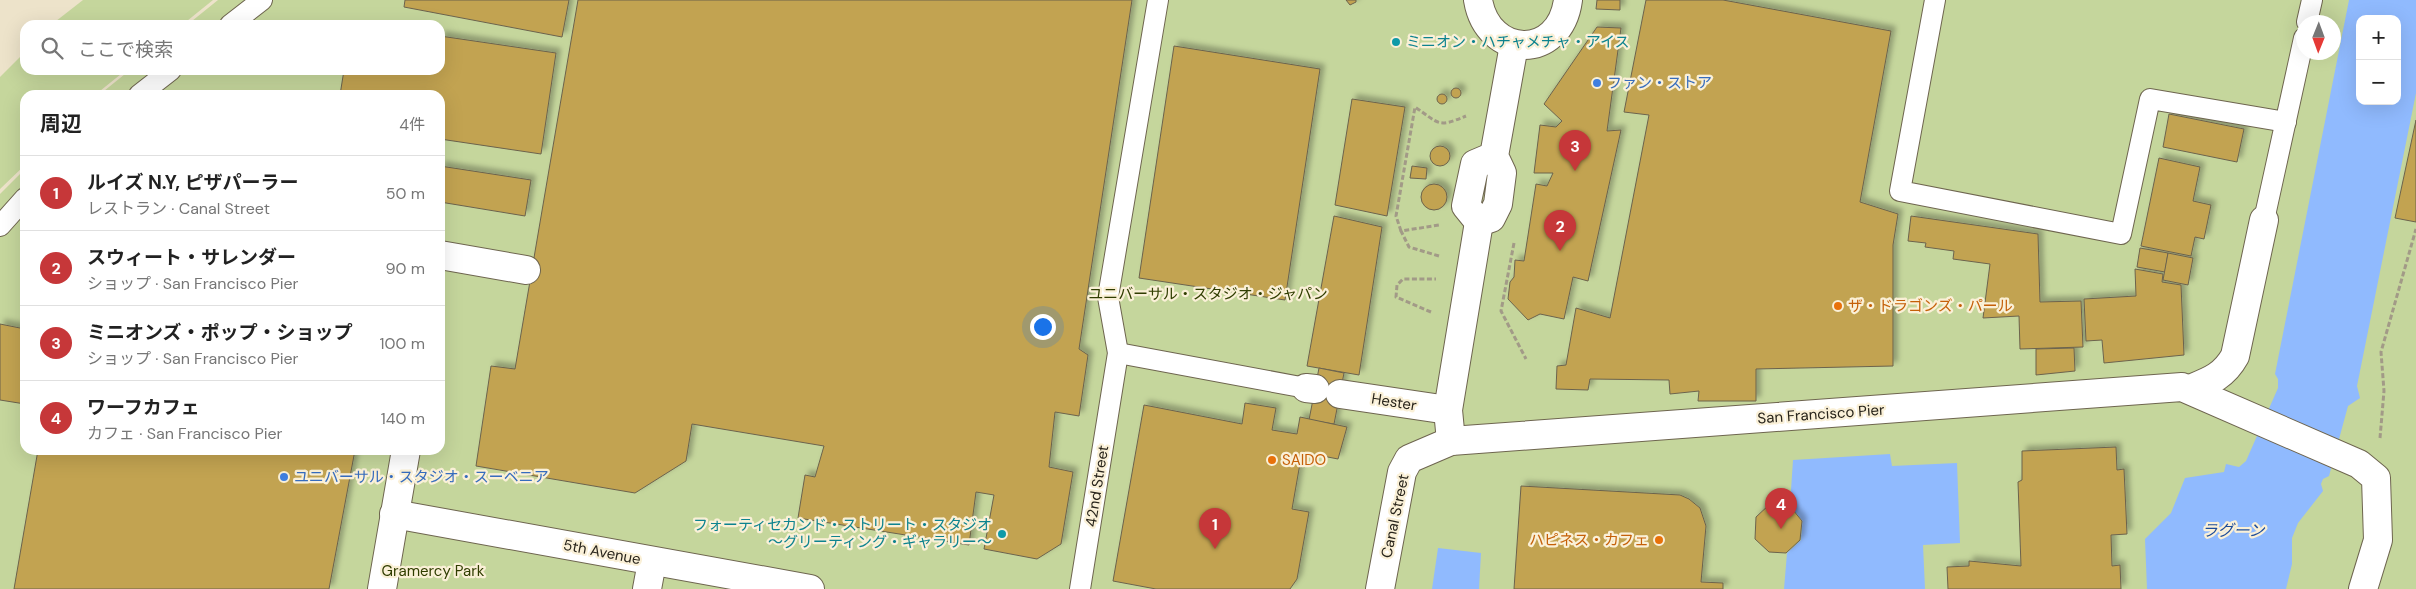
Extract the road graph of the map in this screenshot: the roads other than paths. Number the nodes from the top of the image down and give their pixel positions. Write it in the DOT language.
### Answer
graph roads {
  1 [pos="262,0"];
  2 [pos="1158,0"];
  3 [pos="1478,0"];
  4 [pos="1568,0"];
  5 [pos="1934,0"];
  6 [pos="2312,0"];
  7 [pos="2309,15"];
  8 [pos="236,20"];
  9 [pos="1514,45"];
  10 [pos="2299,60"];
  11 [pos="165,75"];
  12 [pos="145,90"];
  13 [pos="2286,122"];
  14 [pos="20,204"];
  15 [pos="2264,220"];
  16 [pos="0,226"];
  17 [pos="445,257"];
  18 [pos="526,270"];
  19 [pos="1118,353"];
  20 [pos="2190,389"];
  21 [pos="1320,390"];
  22 [pos="1448,410"];
  23 [pos="1451,441"];
  24 [pos="405,455"];
  25 [pos="394,514"];
  26 [pos="652,562"];
  27 [pos="382,589"];
  28 [pos="647,589"];
  29 [pos="810,589"];
  30 [pos="1080,589"];
  31 [pos="1380,589"];
  32 [pos="2363,589"];
  1 -- 8 [label="lane"];
  2 -- 19 [label="lane, 42nd Street"];
  3 -- 9 [label="street"];
  4 -- 9 [label="street"];
  5 -- 13 [label="lane"];
  6 -- 7 [label="lane"];
  9 -- 22 [label="street"];
  10 -- 13 [label="lane"];
  11 -- 12 [label="lane"];
  13 -- 15 [label="lane"];
  14 -- 16 [label="lane"];
  15 -- 20 [label="street"];
  17 -- 18 [label="street"];
  19 -- 21 [label="lane"];
  19 -- 30 [label="lane, 42nd Street"];
  20 -- 23 [label="street, San Francisco Pier"];
  20 -- 32 [label="street"];
  21 -- 22 [label="street, Hester"];
  22 -- 23 [label="street"];
  23 -- 31 [label="street, Canal Street"];
  24 -- 25 [label="street"];
  25 -- 26 [label="street, 5th Avenue"];
  25 -- 27 [label="street"];
  26 -- 28 [label="street"];
  26 -- 29 [label="street, 5th Avenue"];
}
